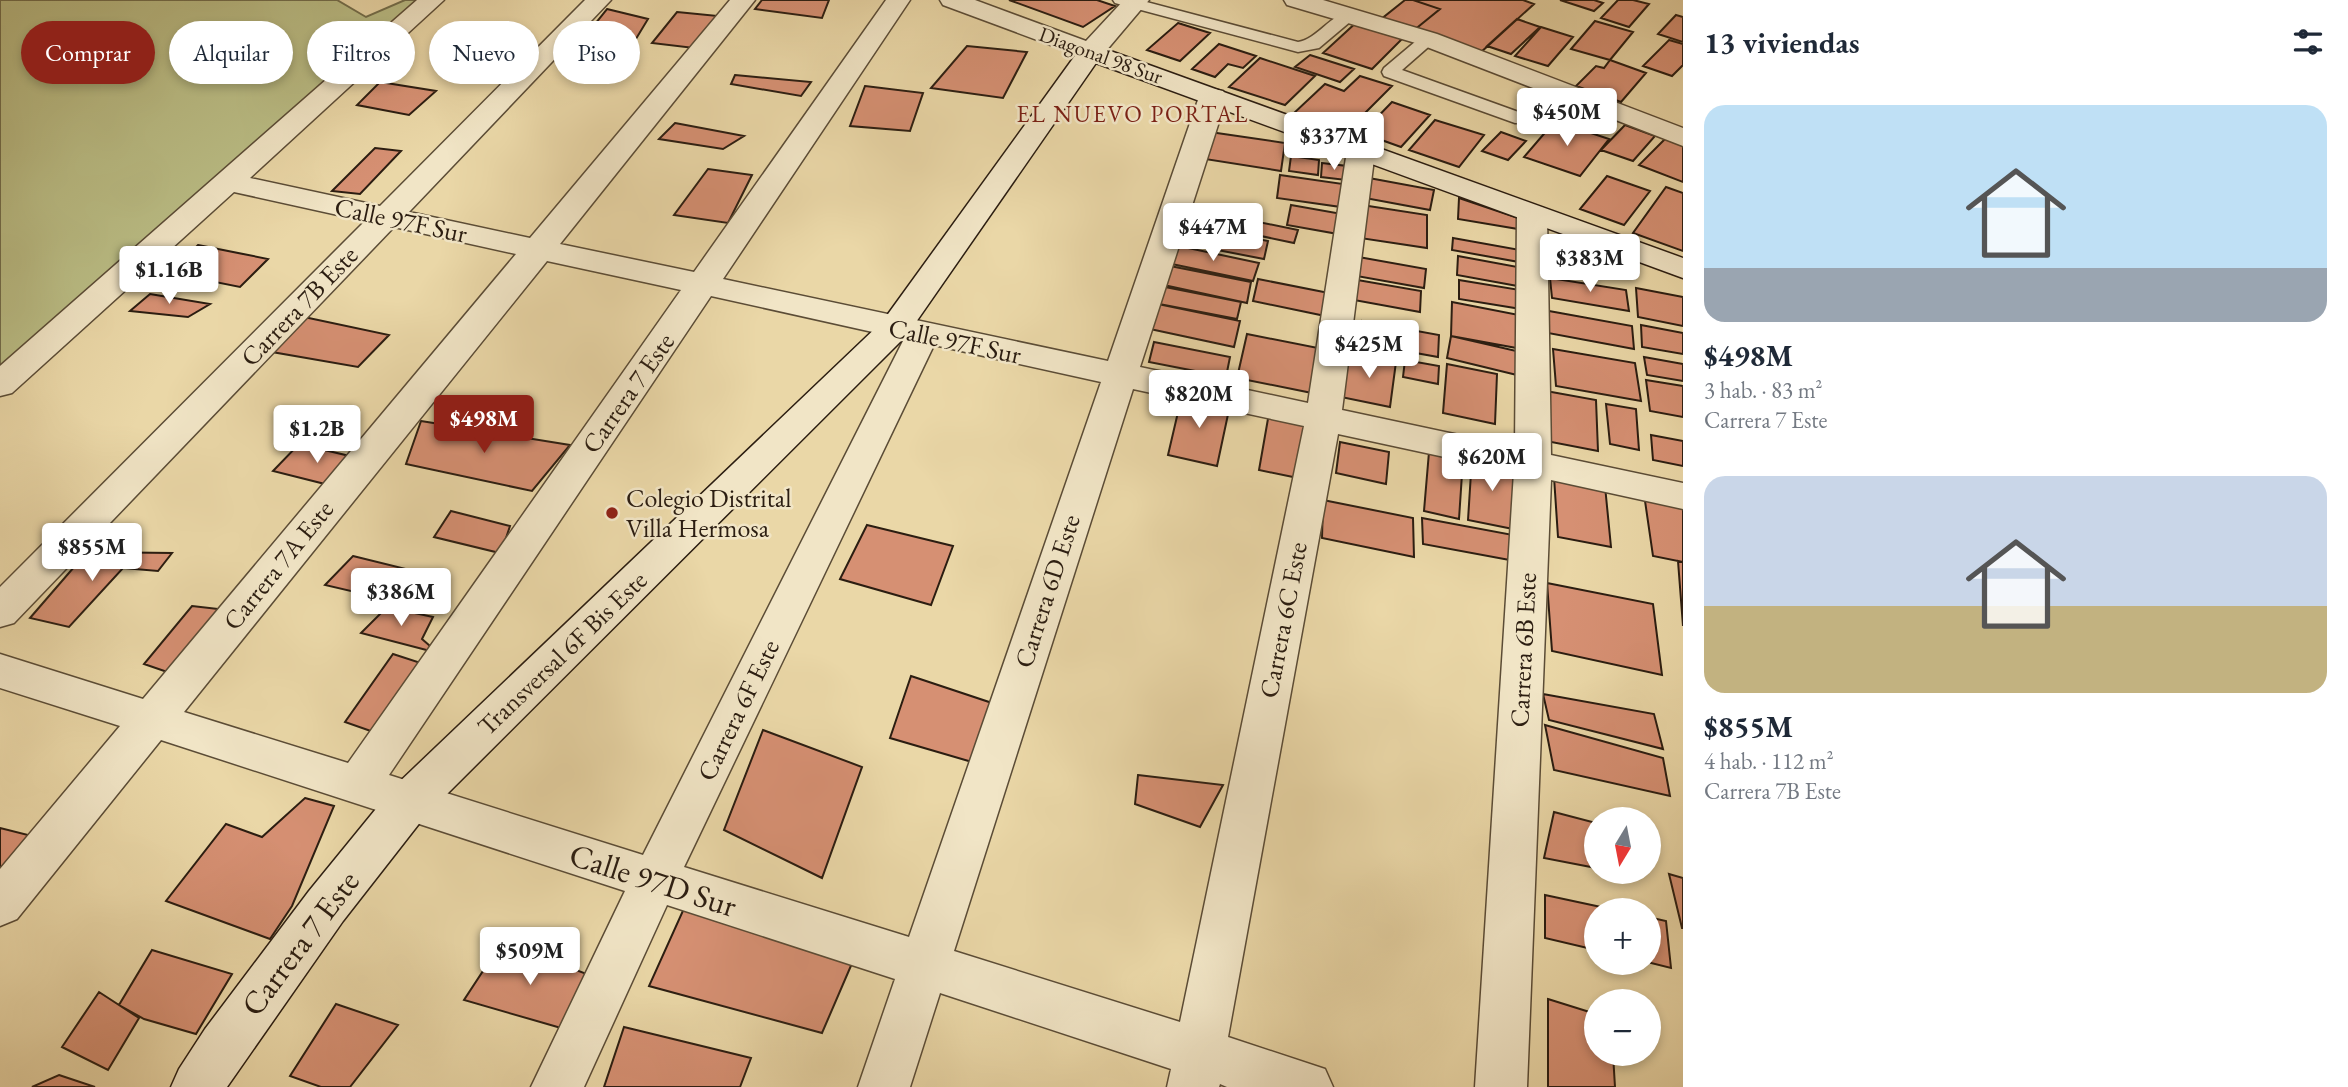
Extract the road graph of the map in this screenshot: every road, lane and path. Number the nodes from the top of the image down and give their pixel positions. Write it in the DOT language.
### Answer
graph roads {
  1 [pos="432,0"];
  2 [pos="599,0"];
  3 [pos="743,0"];
  4 [pos="898,0"];
  5 [pos="952,0"];
  6 [pos="1296,0"];
  7 [pos="1130,2"];
  8 [pos="1349,16"];
  9 [pos="1428,39"];
  10 [pos="1091,52"];
  11 [pos="1213,97"];
  12 [pos="1521,119"];
  13 [pos="1683,138"];
  14 [pos="1361,151"];
  15 [pos="228,182"];
  16 [pos="1532,214"];
  17 [pos="387,217"];
  18 [pos="537,250"];
  19 [pos="1683,269"];
  20 [pos="702,286"];
  21 [pos="909,331"];
  22 [pos="1119,376"];
  23 [pos="0,384"];
  24 [pos="1323,419"];
  25 [pos="1533,464"];
  26 [pos="1683,496"];
  27 [pos="0,612"];
  28 [pos="0,671"];
  29 [pos="151,719"];
  30 [pos="357,786"];
  31 [pos="408,802"];
  32 [pos="654,881"];
  33 [pos="0,904"];
  34 [pos="923,966"];
  35 [pos="1196,1070"];
  36 [pos="197,1087"];
  37 [pos="557,1087"];
  38 [pos="884,1087"];
  39 [pos="1307,1087"];
  40 [pos="1500,1087"];
  1 -- 15 [label="street"];
  2 -- 17 [label="street, Carrera 7B Este"];
  3 -- 18 [label="street, Carrera 7A Este"];
  4 -- 20 [label="street, Carrera 7 Este"];
  5 -- 10 [label="street, Diagonal 98 Sur"];
  6 -- 8 [label="street"];
  7 -- 8 [label="lane"];
  7 -- 10 [label="street, Carrera 6F Este"];
  8 -- 9 [label="street"];
  9 -- 12 [label="lane"];
  9 -- 13 [label="street"];
  10 -- 11 [label="street, Diagonal 98 Sur"];
  10 -- 21 [label="street, Carrera 6F Este"];
  11 -- 14 [label="street, Diagonal 98 Sur"];
  11 -- 22 [label="street, Carrera 6D Este"];
  14 -- 16 [label="street, Diagonal 98 Sur"];
  14 -- 24 [label="street, Carrera 6C Este"];
  15 -- 17 [label="street, Calle 97F Sur"];
  15 -- 23 [label="street"];
  16 -- 19 [label="street, Diagonal 98 Sur"];
  16 -- 25 [label="street, Carrera 6B Este"];
  17 -- 18 [label="street, Calle 97F Sur"];
  17 -- 27 [label="street, Carrera 7B Este"];
  18 -- 20 [label="street, Calle 97F Sur"];
  18 -- 29 [label="street, Carrera 7A Este"];
  20 -- 21 [label="street, Calle 97F Sur"];
  20 -- 30 [label="street, Carrera 7 Este"];
  21 -- 22 [label="street, Calle 97F Sur"];
  21 -- 31 [label="street, Transversal 6F Bis Este"];
  21 -- 32 [label="street, Carrera 6F Este"];
  22 -- 24 [label="street, Calle 97F Sur"];
  22 -- 34 [label="street, Carrera 6D Este"];
  24 -- 25 [label="street, Calle 97F Sur"];
  24 -- 35 [label="street, Carrera 6C Este"];
  25 -- 26 [label="street, Calle 97F Sur"];
  25 -- 40 [label="street, Carrera 6B Este"];
  28 -- 29 [label="street, Calle 97D Sur"];
  29 -- 30 [label="street, Calle 97D Sur"];
  29 -- 33 [label="street, Carrera 7A Este"];
  30 -- 31 [label="street, Calle 97D Sur"];
  31 -- 32 [label="street, Calle 97D Sur"];
  31 -- 36 [label="street, Carrera 7 Este"];
  32 -- 34 [label="street, Calle 97D Sur"];
  32 -- 37 [label="street, Carrera 6F Este"];
  34 -- 35 [label="street, Calle 97D Sur"];
  34 -- 38 [label="street, Carrera 6D Este"];
  35 -- 39 [label="street, Calle 97D Sur"];
}
